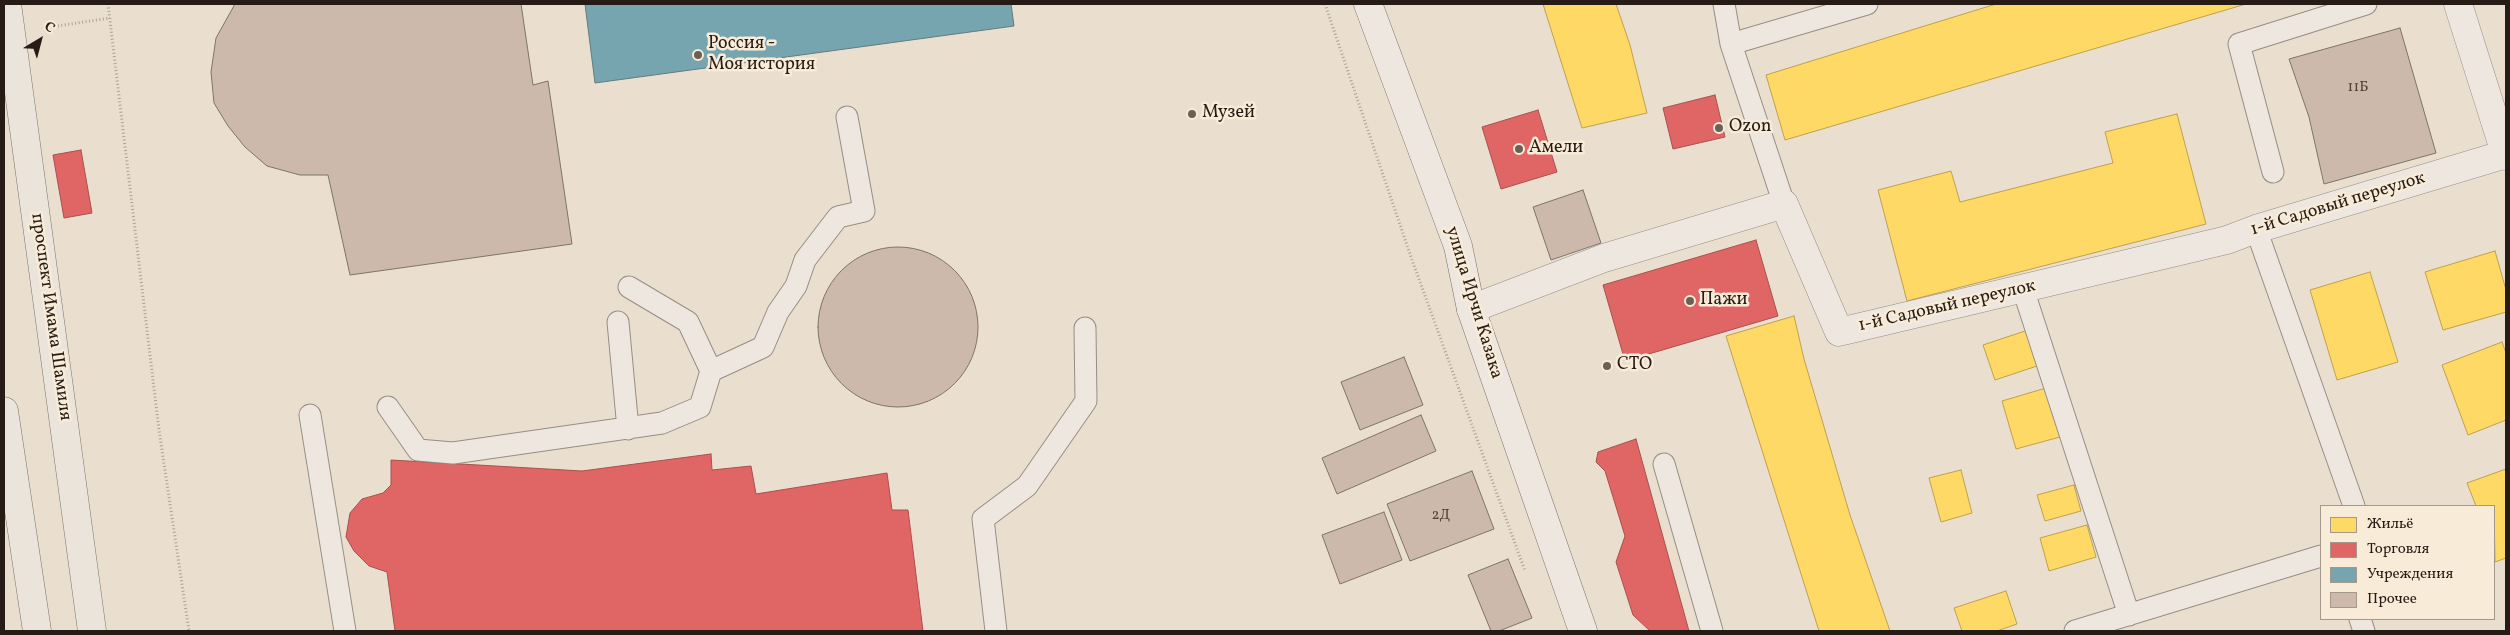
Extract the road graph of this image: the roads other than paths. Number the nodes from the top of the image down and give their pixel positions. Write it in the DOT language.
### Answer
graph roads {
  1 [pos="7,4"];
  2 [pos="1368,4"];
  3 [pos="1724,4"];
  4 [pos="1867,4"];
  5 [pos="2366,4"];
  6 [pos="2458,4"];
  7 [pos="1731,44"];
  8 [pos="847,117"];
  9 [pos="2506,155"];
  10 [pos="2273,172"];
  11 [pos="1784,204"];
  12 [pos="2256,229"];
  13 [pos="629,286"];
  14 [pos="2023,288"];
  15 [pos="1471,310"];
  16 [pos="618,322"];
  17 [pos="1085,328"];
  18 [pos="711,371"];
  19 [pos="388,408"];
  20 [pos="4,411"];
  21 [pos="310,415"];
  22 [pos="628,429"];
  23 [pos="1664,464"];
  24 [pos="2354,505"];
  25 [pos="2320,556"];
  26 [pos="2128,615"];
  27 [pos="37,631"];
  28 [pos="92,631"];
  29 [pos="345,631"];
  30 [pos="996,631"];
  31 [pos="1583,631"];
  32 [pos="1712,631"];
  33 [pos="2075,631"];
  1 -- 28 [label="main road, проспект Имама Шамиля"];
  2 -- 15 [label="street, улица Ирчи Казака"];
  3 -- 7 [label="lane"];
  4 -- 7 [label="lane"];
  5 -- 10 [label="lane"];
  6 -- 9 [label="street"];
  7 -- 11 [label="lane"];
  8 -- 18 [label="lane"];
  9 -- 12 [label="street, 1-й Садовый переулок"];
  11 -- 14 [label="street, 1-й Садовый переулок"];
  11 -- 15 [label="street"];
  12 -- 14 [label="street, 1-й Садовый переулок"];
  12 -- 24 [label="lane"];
  13 -- 18 [label="lane"];
  14 -- 26 [label="lane"];
  15 -- 31 [label="street, улица Ирчи Казака"];
  16 -- 22 [label="lane"];
  17 -- 30 [label="lane"];
  18 -- 22 [label="lane"];
  19 -- 22 [label="lane"];
  20 -- 27 [label="main road"];
  21 -- 29 [label="lane"];
  23 -- 32 [label="lane"];
  25 -- 26 [label="lane"];
  26 -- 33 [label="lane"];
}
